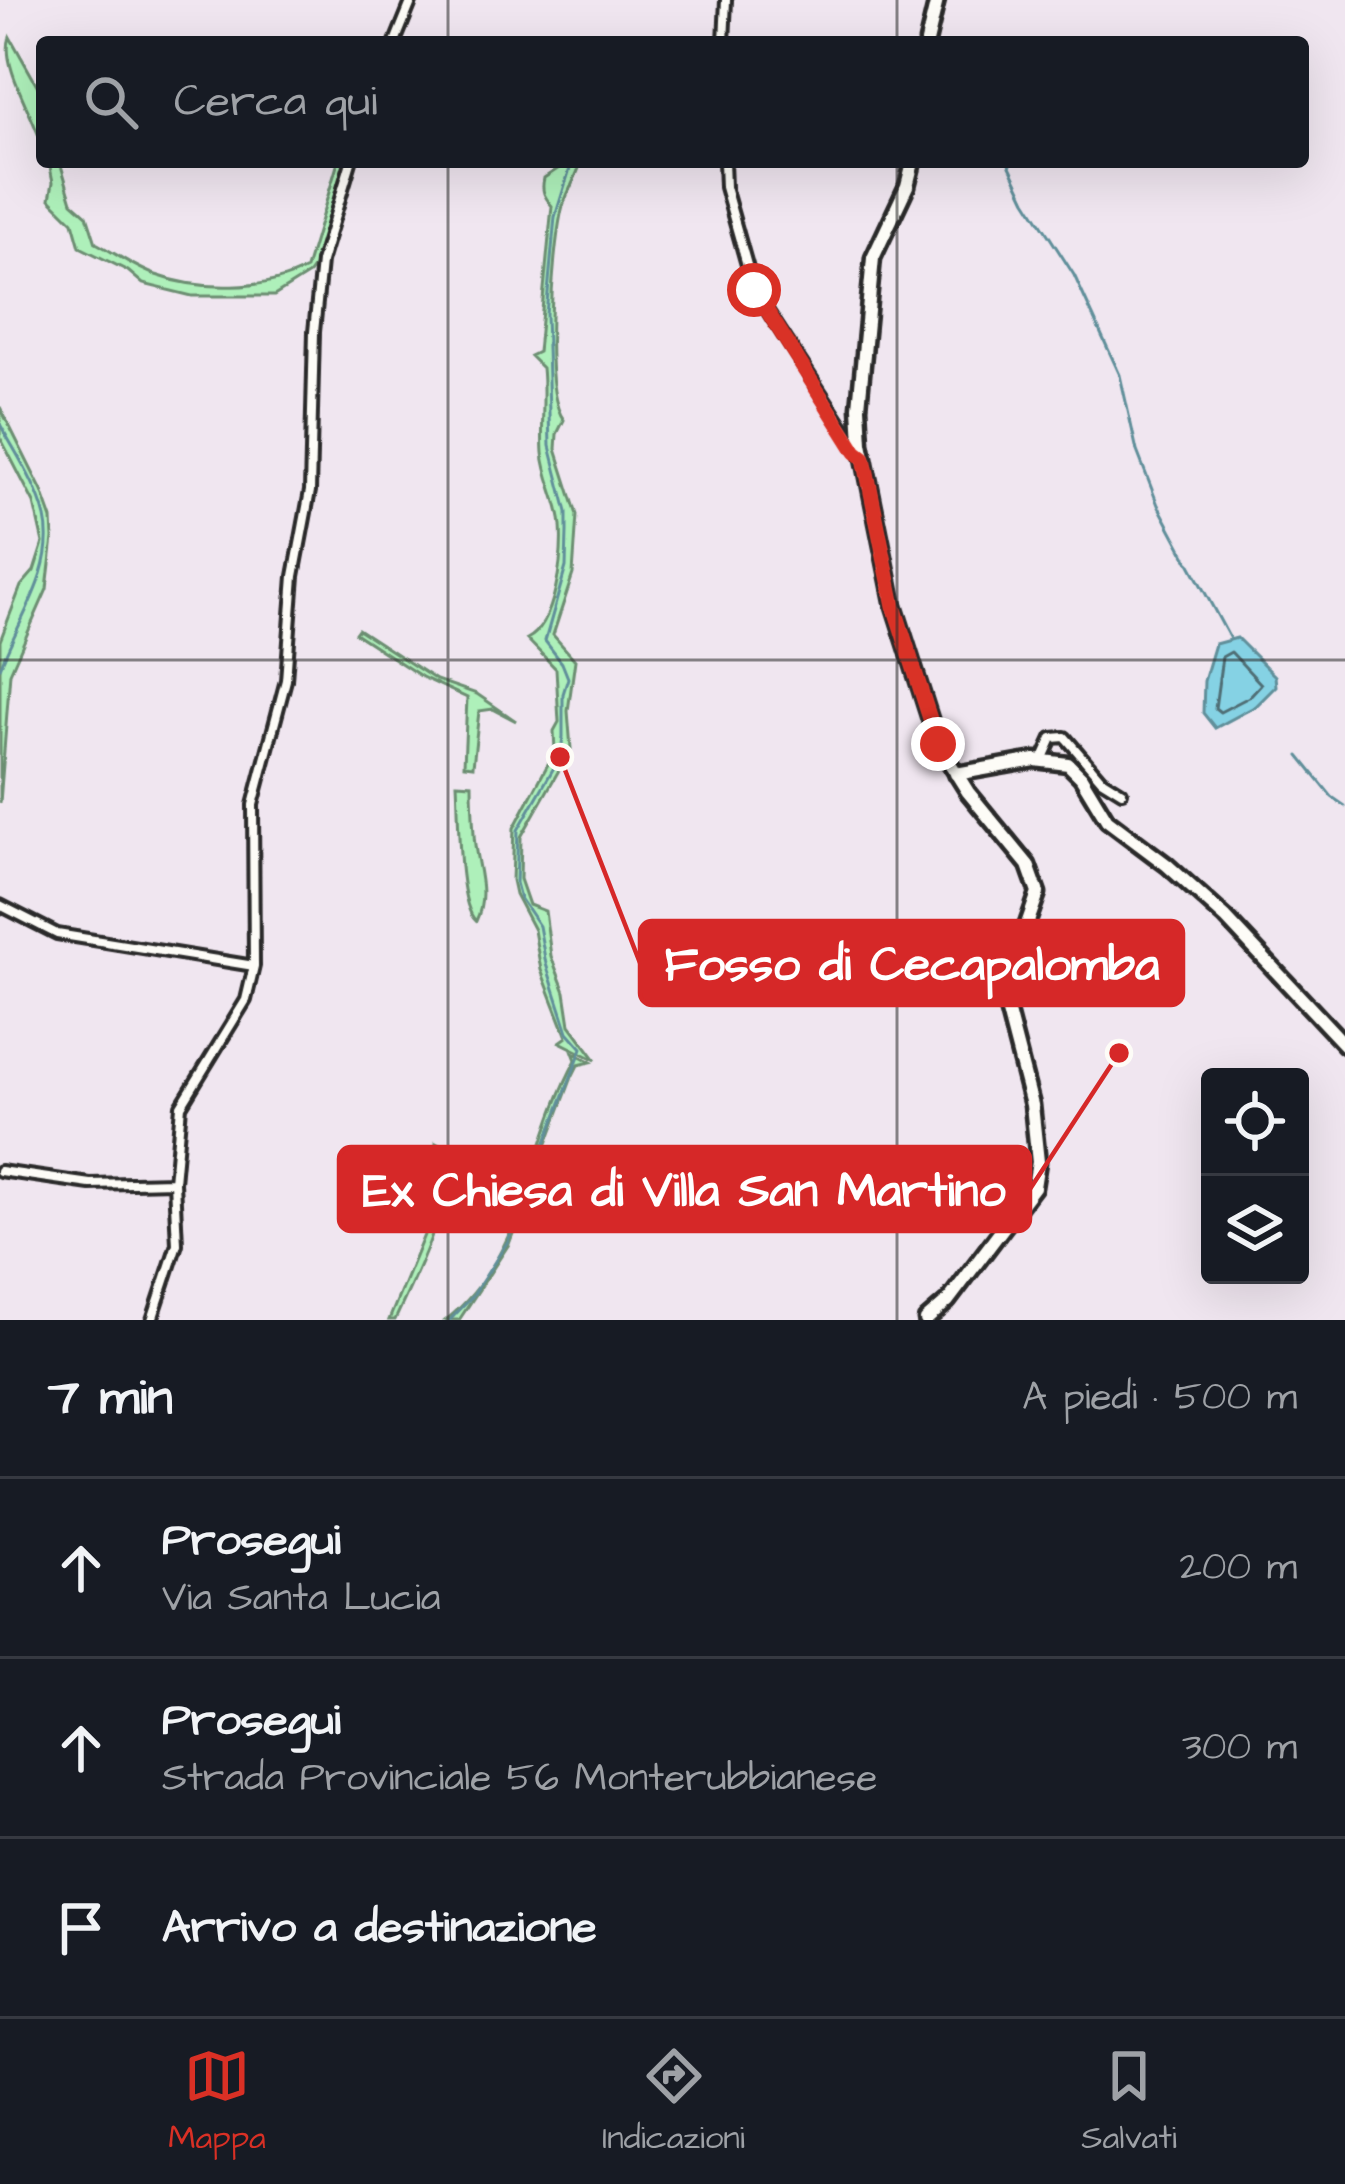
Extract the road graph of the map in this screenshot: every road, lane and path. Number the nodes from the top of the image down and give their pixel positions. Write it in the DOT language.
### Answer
graph roads {
  1 [pos="412,0"];
  2 [pos="726,0"];
  3 [pos="937,0"];
  4 [pos="397,36"];
  5 [pos="724,36"];
  6 [pos="928,36"];
  7 [pos="349,168"];
  8 [pos="724,168"];
  9 [pos="912,168"];
  10 [pos="864,458"];
  11 [pos="1042,760"];
  12 [pos="956,774"];
  13 [pos="1122,792"];
  14 [pos="0,905"];
  15 [pos="254,966"];
  16 [pos="1009,968"];
  17 [pos="954,992"];
  18 [pos="1345,1045"];
  19 [pos="0,1171"];
  20 [pos="174,1183"];
  21 [pos="152,1320"];
  22 [pos="926,1320"];
  1 -- 4 [label="street"];
  2 -- 5 [label="street"];
  3 -- 6 [label="main road"];
  7 -- 15 [label="street"];
  8 -- 10 [label="street"];
  9 -- 10 [label="main road"];
  10 -- 12 [label="main road"];
  11 -- 12 [label="main road"];
  11 -- 13 [label="street"];
  11 -- 18 [label="main road"];
  12 -- 16 [label="main road"];
  14 -- 15 [label="street"];
  15 -- 20 [label="street"];
  16 -- 17 [label="street"];
  16 -- 22 [label="main road"];
  19 -- 20 [label="street"];
  20 -- 21 [label="street"];
}
